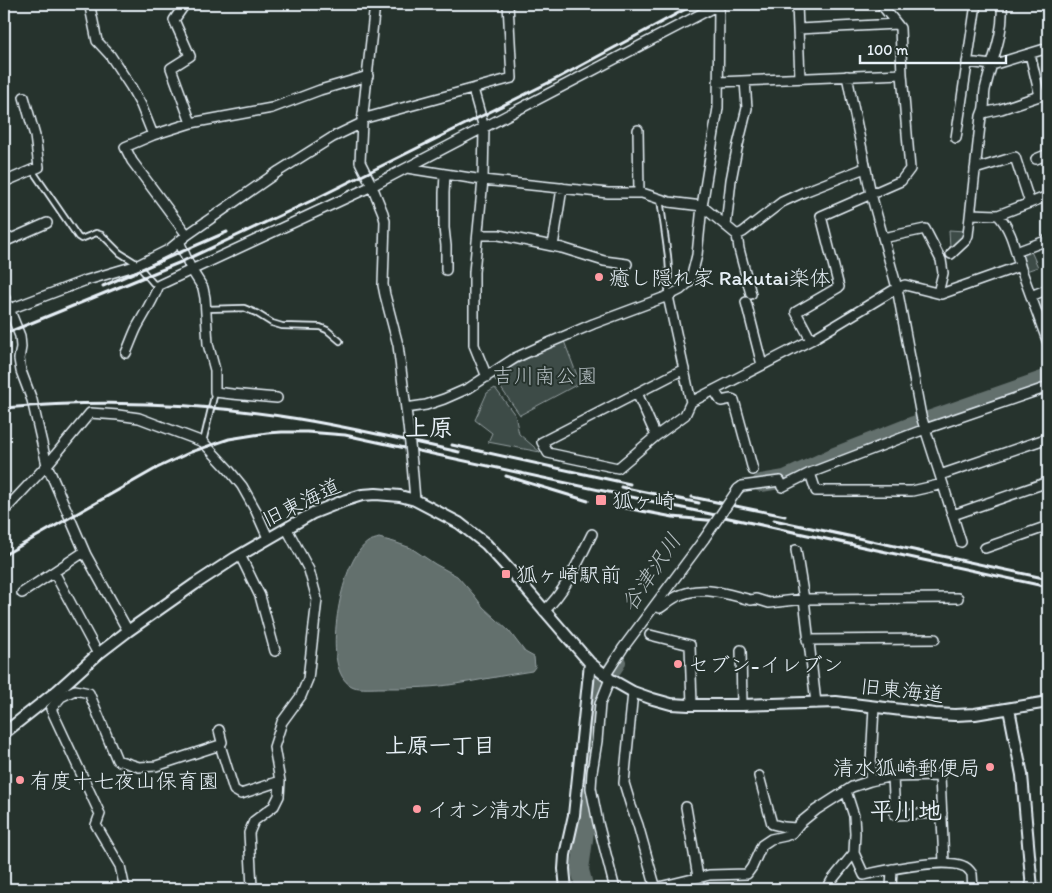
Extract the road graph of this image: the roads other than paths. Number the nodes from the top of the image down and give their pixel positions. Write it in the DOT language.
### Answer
graph roads {
  1 [pos="91,4"];
  2 [pos="185,4"];
  3 [pos="374,4"];
  4 [pos="508,4"];
  5 [pos="719,4"];
  6 [pos="797,4"];
  7 [pos="881,4"];
  8 [pos="976,4"];
  9 [pos="1002,5"];
  10 [pos="897,24"];
  11 [pos="798,29"];
  12 [pos="1048,48"];
  13 [pos="1030,54"];
  14 [pos="967,62"];
  15 [pos="992,65"];
  16 [pos="902,74"];
  17 [pos="368,76"];
  18 [pos="846,76"];
  19 [pos="800,78"];
  20 [pos="745,81"];
  21 [pos="718,82"];
  22 [pos="473,89"];
  23 [pos="1044,94"];
  24 [pos="24,97"];
  25 [pos="982,113"];
  26 [pos="362,121"];
  27 [pos="191,123"];
  28 [pos="484,128"];
  29 [pos="638,130"];
  30 [pos="153,136"];
  31 [pos="956,138"];
  32 [pos="1048,154"];
  33 [pos="1036,159"];
  34 [pos="406,168"];
  35 [pos="865,168"];
  36 [pos="975,169"];
  37 [pos="32,170"];
  38 [pos="445,174"];
  39 [pos="483,180"];
  40 [pos="4,182"];
  41 [pos="372,186"];
  42 [pos="562,188"];
  43 [pos="639,193"];
  44 [pos="871,194"];
  45 [pos="1048,196"];
  46 [pos="660,199"];
  47 [pos="1030,203"];
  48 [pos="702,206"];
  49 [pos="970,214"];
  50 [pos="998,215"];
  51 [pos="47,223"];
  52 [pos="726,226"];
  53 [pos="188,235"];
  54 [pos="737,235"];
  55 [pos="478,236"];
  56 [pos="883,238"];
  57 [pos="1048,240"];
  58 [pos="179,241"];
  59 [pos="4,242"];
  60 [pos="553,246"];
  61 [pos="1016,252"];
  62 [pos="951,254"];
  63 [pos="627,264"];
  64 [pos="138,265"];
  65 [pos="1020,266"];
  66 [pos="191,270"];
  67 [pos="446,270"];
  68 [pos="159,285"];
  69 [pos="897,288"];
  70 [pos="1048,289"];
  71 [pos="938,293"];
  72 [pos="668,296"];
  73 [pos="1031,296"];
  74 [pos="4,298"];
  75 [pos="10,309"];
  76 [pos="205,309"];
  77 [pos="811,340"];
  78 [pos="340,341"];
  79 [pos="1048,343"];
  80 [pos="126,353"];
  81 [pos="762,365"];
  82 [pos="684,369"];
  83 [pos="487,377"];
  84 [pos="1048,388"];
  85 [pos="714,390"];
  86 [pos="215,392"];
  87 [pos="637,393"];
  88 [pos="277,398"];
  89 [pos="691,402"];
  90 [pos="406,408"];
  91 [pos="925,429"];
  92 [pos="656,436"];
  93 [pos="1048,438"];
  94 [pos="203,442"];
  95 [pos="47,465"];
  96 [pos="753,470"];
  97 [pos="810,473"];
  98 [pos="942,479"];
  99 [pos="1048,482"];
  100 [pos="415,500"];
  101 [pos="4,510"];
  102 [pos="953,515"];
  103 [pos="1048,526"];
  104 [pos="287,529"];
  105 [pos="592,534"];
  106 [pos="268,538"];
  107 [pos="960,542"];
  108 [pos="985,548"];
  109 [pos="796,550"];
  110 [pos="84,552"];
  111 [pos="240,555"];
  112 [pos="54,572"];
  113 [pos="22,593"];
  114 [pos="958,598"];
  115 [pos="804,600"];
  116 [pos="656,606"];
  117 [pos="544,611"];
  118 [pos="128,631"];
  119 [pos="650,635"];
  120 [pos="935,639"];
  121 [pos="807,640"];
  122 [pos="741,650"];
  123 [pos="275,651"];
  124 [pos="98,654"];
  125 [pos="590,663"];
  126 [pos="608,678"];
  127 [pos="633,692"];
  128 [pos="59,694"];
  129 [pos="1048,702"];
  130 [pos="816,703"];
  131 [pos="692,705"];
  132 [pos="742,705"];
  133 [pos="874,707"];
  134 [pos="1009,709"];
  135 [pos="219,730"];
  136 [pos="4,733"];
  137 [pos="220,745"];
  138 [pos="759,776"];
  139 [pos="893,777"];
  140 [pos="280,781"];
  141 [pos="870,781"];
  142 [pos="846,791"];
  143 [pos="686,807"];
  144 [pos="942,813"];
  145 [pos="796,828"];
  146 [pos="854,853"];
  147 [pos="944,863"];
  148 [pos="892,869"];
  149 [pos="698,878"];
  150 [pos="126,889"];
  151 [pos="250,889"];
  152 [pos="566,889"];
  153 [pos="615,889"];
  154 [pos="654,889"];
  155 [pos="827,889"];
  156 [pos="891,889"];
  157 [pos="972,889"];
  158 [pos="1032,889"];
  1 -- 30 [label="street"];
  2 -- 27 [label="street"];
  3 -- 17 [label="street"];
  4 -- 22 [label="street"];
  5 -- 21 [label="street"];
  5 -- 28 [label="street"];
  6 -- 11 [label="street"];
  7 -- 10 [label="street"];
  8 -- 14 [label="street"];
  9 -- 15 [label="street"];
  10 -- 11 [label="street"];
  10 -- 16 [label="street"];
  11 -- 19 [label="street"];
  12 -- 13 [label="street"];
  13 -- 15 [label="street"];
  13 -- 23 [label="street"];
  14 -- 15 [label="street"];
  14 -- 31 [label="street"];
  15 -- 25 [label="street"];
  16 -- 18 [label="street"];
  16 -- 44 [label="street"];
  17 -- 26 [label="street"];
  17 -- 27 [label="street"];
  18 -- 19 [label="street"];
  18 -- 35 [label="street"];
  19 -- 20 [label="street"];
  20 -- 21 [label="street"];
  20 -- 52 [label="street"];
  21 -- 48 [label="street"];
  22 -- 26 [label="street"];
  22 -- 28 [label="street"];
  23 -- 25 [label="street"];
  24 -- 37 [label="street"];
  25 -- 36 [label="street"];
  26 -- 41 [label="street"];
  26 -- 53 [label="street"];
  27 -- 30 [label="street"];
  28 -- 34 [label="street"];
  28 -- 39 [label="street"];
  29 -- 43 [label="street"];
  30 -- 53 [label="street"];
  32 -- 33 [label="street"];
  34 -- 38 [label="street"];
  34 -- 41 [label="street"];
  35 -- 44 [label="street"];
  35 -- 54 [label="street"];
  36 -- 47 [label="street"];
  36 -- 49 [label="street"];
  37 -- 40 [label="street"];
  37 -- 64 [label="lane"];
  38 -- 39 [label="street"];
  38 -- 67 [label="street"];
  39 -- 42 [label="street"];
  39 -- 55 [label="street"];
  41 -- 66 [label="street"];
  41 -- 90 [label="street"];
  42 -- 43 [label="street"];
  42 -- 60 [label="street"];
  43 -- 46 [label="street"];
  44 -- 56 [label="street"];
  44 -- 77 [label="street"];
  45 -- 47 [label="street"];
  46 -- 48 [label="street"];
  46 -- 72 [label="lane"];
  47 -- 50 [label="street"];
  48 -- 52 [label="street"];
  48 -- 72 [label="street"];
  49 -- 50 [label="street"];
  49 -- 62 [label="street"];
  50 -- 61 [label="street"];
  51 -- 59 [label="street"];
  52 -- 54 [label="street"];
  53 -- 58 [label="street"];
  54 -- 81 [label="street"];
  55 -- 60 [label="street"];
  55 -- 83 [label="street"];
  56 -- 69 [label="street"];
  56 -- 71 [label="street"];
  57 -- 61 [label="street"];
  58 -- 64 [label="street"];
  58 -- 66 [label="street"];
  60 -- 63 [label="street"];
  61 -- 65 [label="street"];
  64 -- 68 [label="lane"];
  64 -- 75 [label="street"];
  65 -- 71 [label="street"];
  65 -- 73 [label="street"];
  66 -- 68 [label="street"];
  66 -- 76 [label="street"];
  68 -- 80 [label="street"];
  69 -- 71 [label="street"];
  69 -- 77 [label="street"];
  69 -- 91 [label="street"];
  70 -- 73 [label="street"];
  72 -- 82 [label="street"];
  72 -- 83 [label="street"];
  73 -- 79 [label="street"];
  74 -- 75 [label="street"];
  75 -- 95 [label="street"];
  76 -- 78 [label="lane"];
  76 -- 86 [label="street"];
  77 -- 81 [label="street"];
  81 -- 85 [label="street"];
  82 -- 87 [label="street"];
  82 -- 89 [label="street"];
  83 -- 90 [label="street"];
  84 -- 91 [label="street"];
  85 -- 89 [label="street"];
  85 -- 96 [label="street"];
  86 -- 88 [label="street"];
  86 -- 94 [label="lane"];
  87 -- 92 [label="street"];
  87 -- 92 [label="street"];
  89 -- 92 [label="street"];
  90 -- 100 [label="street, bridge"];
  91 -- 97 [label="street"];
  91 -- 98 [label="street"];
  93 -- 98 [label="street"];
  94 -- 95 [label="street"];
  94 -- 106 [label="street"];
  95 -- 101 [label="street"];
  95 -- 110 [label="street"];
  97 -- 98 [label="street"];
  97 -- 116 [label="street, bridge"];
  98 -- 102 [label="street"];
  99 -- 102 [label="street"];
  100 -- 104 [label="street, 旧東海道"];
  100 -- 117 [label="street, 旧東海道"];
  102 -- 107 [label="street"];
  103 -- 108 [label="street"];
  104 -- 106 [label="street, 旧東海道"];
  104 -- 140 [label="street"];
  105 -- 117 [label="street"];
  106 -- 111 [label="street, 旧東海道"];
  109 -- 115 [label="street"];
  110 -- 112 [label="street"];
  110 -- 118 [label="street"];
  111 -- 118 [label="street, 旧東海道"];
  111 -- 123 [label="street"];
  112 -- 113 [label="street"];
  112 -- 124 [label="street"];
  114 -- 115 [label="street"];
  115 -- 116 [label="street"];
  115 -- 121 [label="street"];
  116 -- 126 [label="street"];
  117 -- 125 [label="street, 旧東海道"];
  118 -- 124 [label="street, 旧東海道"];
  119 -- 131 [label="street"];
  120 -- 121 [label="street"];
  121 -- 130 [label="street"];
  122 -- 132 [label="street"];
  124 -- 128 [label="street, 旧東海道"];
  125 -- 126 [label="street, 旧東海道"];
  125 -- 152 [label="street"];
  126 -- 127 [label="street, 旧東海道"];
  126 -- 153 [label="street"];
  127 -- 131 [label="street, 旧東海道"];
  127 -- 154 [label="street"];
  128 -- 136 [label="street, 旧東海道"];
  128 -- 137 [label="street"];
  128 -- 150 [label="street"];
  129 -- 134 [label="street, 旧東海道"];
  130 -- 132 [label="street, 旧東海道"];
  130 -- 133 [label="street, 旧東海道"];
  131 -- 132 [label="street, 旧東海道"];
  133 -- 134 [label="street, 旧東海道"];
  133 -- 141 [label="street"];
  134 -- 158 [label="street"];
  135 -- 137 [label="street"];
  137 -- 140 [label="street"];
  138 -- 145 [label="street"];
  139 -- 141 [label="street"];
  139 -- 144 [label="street"];
  139 -- 144 [label="street"];
  140 -- 151 [label="street"];
  141 -- 142 [label="street"];
  142 -- 145 [label="street"];
  142 -- 146 [label="street"];
  143 -- 149 [label="street"];
  144 -- 147 [label="street"];
  145 -- 149 [label="street"];
  146 -- 148 [label="street"];
  146 -- 155 [label="street"];
  147 -- 148 [label="street"];
  147 -- 157 [label="street"];
  148 -- 156 [label="street"];
  149 -- 154 [label="street"];
}
